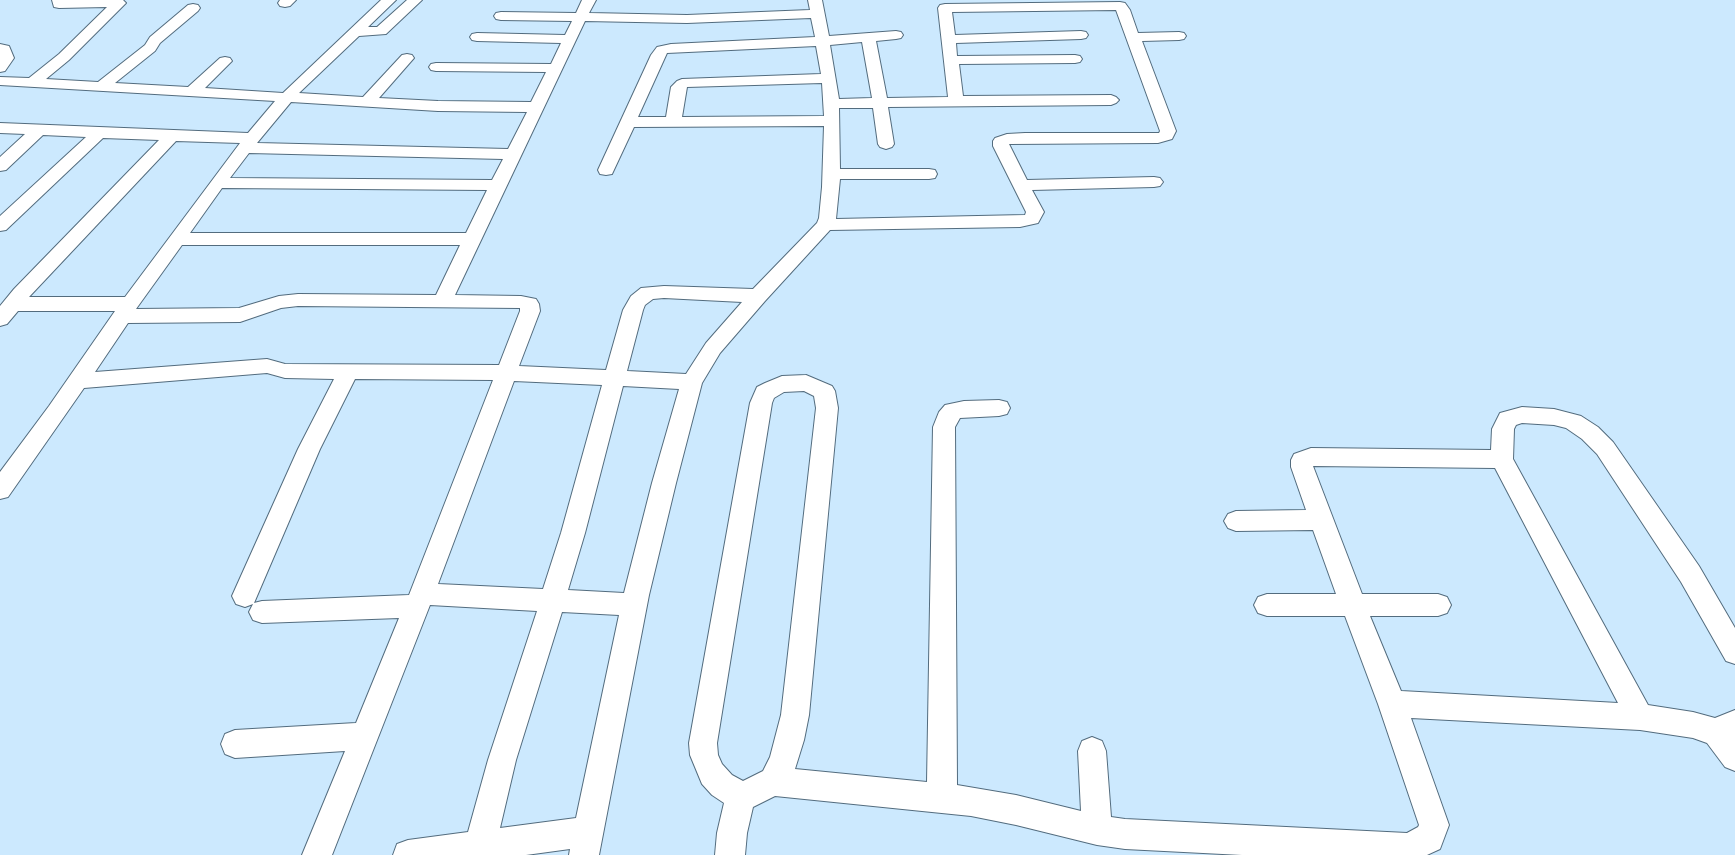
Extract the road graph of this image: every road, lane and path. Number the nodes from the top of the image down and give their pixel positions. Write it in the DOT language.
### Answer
graph roads {
  1 [pos="59,0"];
  2 [pos="389,0"];
  3 [pos="415,0"];
  4 [pos="589,0"];
  5 [pos="944,4"];
  6 [pos="817,7"];
  7 [pos="193,8"];
  8 [pos="501,16"];
  9 [pos="580,17"];
  10 [pos="356,32"];
  11 [pos="896,35"];
  12 [pos="1082,35"];
  13 [pos="1179,36"];
  14 [pos="477,37"];
  15 [pos="1134,37"];
  16 [pos="868,38"];
  17 [pos="570,39"];
  18 [pos="948,39"];
  19 [pos="823,41"];
  20 [pos="0,48"];
  21 [pos="408,58"];
  22 [pos="1074,59"];
  23 [pos="951,60"];
  24 [pos="225,61"];
  25 [pos="436,67"];
  26 [pos="0,68"];
  27 [pos="556,68"];
  28 [pos="829,78"];
  29 [pos="0,82"];
  30 [pos="32,83"];
  31 [pos="101,87"];
  32 [pos="192,92"];
  33 [pos="288,96"];
  34 [pos="1111,100"];
  35 [pos="956,101"];
  36 [pos="367,102"];
  37 [pos="880,102"];
  38 [pos="537,107"];
  39 [pos="832,112"];
  40 [pos="673,121"];
  41 [pos="628,122"];
  42 [pos="0,128"];
  43 [pos="40,129"];
  44 [pos="100,132"];
  45 [pos="172,136"];
  46 [pos="248,143"];
  47 [pos="886,144"];
  48 [pos="514,154"];
  49 [pos="0,166"];
  50 [pos="606,170"];
  51 [pos="831,174"];
  52 [pos="929,174"];
  53 [pos="1154,182"];
  54 [pos="217,183"];
  55 [pos="500,185"];
  56 [pos="1022,185"];
  57 [pos="7,212"];
  58 [pos="825,225"];
  59 [pos="0,226"];
  60 [pos="178,239"];
  61 [pos="472,239"];
  62 [pos="758,296"];
  63 [pos="11,297"];
  64 [pos="443,301"];
  65 [pos="126,310"];
  66 [pos="0,319"];
  67 [pos="348,371"];
  68 [pos="507,373"];
  69 [pos="616,377"];
  70 [pos="78,381"];
  71 [pos="692,382"];
  72 [pos="999,408"];
  73 [pos="1502,459"];
  74 [pos="0,490"];
  75 [pos="1322,520"];
  76 [pos="1236,521"];
  77 [pos="420,600"];
  78 [pos="553,600"];
  79 [pos="635,604"];
  80 [pos="1438,604"];
  81 [pos="1267,605"];
  82 [pos="1354,605"];
  83 [pos="1735,652"];
  84 [pos="1392,704"];
  85 [pos="1640,717"];
  86 [pos="1726,728"];
  87 [pos="365,736"];
  88 [pos="235,744"];
  89 [pos="1092,751"];
  90 [pos="1735,757"];
  91 [pos="773,781"];
  92 [pos="942,797"];
  93 [pos="740,798"];
  94 [pos="1097,830"];
  95 [pos="586,844"];
  96 [pos="480,846"];
  97 [pos="317,855"];
  98 [pos="408,855"];
  99 [pos="730,855"];
  1 -- 30 [label="street"];
  2 -- 10 [label="street"];
  3 -- 10 [label="street"];
  4 -- 9 [label="street"];
  5 -- 15 [label="street"];
  5 -- 18 [label="street"];
  6 -- 9 [label="street"];
  6 -- 19 [label="street"];
  7 -- 31 [label="street"];
  8 -- 9 [label="street"];
  9 -- 17 [label="street"];
  10 -- 33 [label="street"];
  11 -- 16 [label="street"];
  12 -- 18 [label="street"];
  13 -- 15 [label="street"];
  14 -- 17 [label="street"];
  15 -- 56 [label="street"];
  16 -- 19 [label="street"];
  16 -- 37 [label="street"];
  17 -- 27 [label="street"];
  18 -- 23 [label="street"];
  19 -- 28 [label="street"];
  19 -- 41 [label="street"];
  20 -- 26 [label="street"];
  21 -- 36 [label="street"];
  22 -- 23 [label="street"];
  23 -- 35 [label="street"];
  24 -- 32 [label="street"];
  25 -- 27 [label="street"];
  27 -- 38 [label="street"];
  28 -- 39 [label="street"];
  28 -- 40 [label="street"];
  29 -- 30 [label="street"];
  30 -- 31 [label="street"];
  31 -- 32 [label="street"];
  32 -- 33 [label="street"];
  33 -- 36 [label="street"];
  33 -- 46 [label="street"];
  34 -- 35 [label="street"];
  35 -- 37 [label="street"];
  36 -- 38 [label="street"];
  37 -- 39 [label="street"];
  37 -- 47 [label="street"];
  38 -- 48 [label="street"];
  39 -- 40 [label="street"];
  39 -- 51 [label="street"];
  40 -- 41 [label="street"];
  41 -- 50 [label="street"];
  42 -- 43 [label="street"];
  43 -- 44 [label="street"];
  43 -- 49 [label="street"];
  44 -- 45 [label="street"];
  44 -- 57 [label="street"];
  45 -- 46 [label="street"];
  45 -- 63 [label="street"];
  46 -- 48 [label="street"];
  46 -- 54 [label="street"];
  48 -- 55 [label="street"];
  51 -- 52 [label="street"];
  51 -- 58 [label="street"];
  53 -- 56 [label="street"];
  54 -- 55 [label="street"];
  54 -- 60 [label="street"];
  55 -- 61 [label="street"];
  56 -- 58 [label="street"];
  57 -- 59 [label="street"];
  58 -- 62 [label="street"];
  60 -- 61 [label="street"];
  60 -- 65 [label="street"];
  61 -- 64 [label="street"];
  62 -- 69 [label="street"];
  62 -- 71 [label="street"];
  63 -- 65 [label="street"];
  63 -- 66 [label="street"];
  64 -- 65 [label="street"];
  64 -- 68 [label="street"];
  65 -- 70 [label="street"];
  67 -- 68 [label="street"];
  67 -- 70 [label="street"];
  67 -- 77 [label="street"];
  68 -- 69 [label="street"];
  68 -- 77 [label="street"];
  69 -- 71 [label="street"];
  69 -- 78 [label="street"];
  70 -- 74 [label="street"];
  71 -- 79 [label="street"];
  72 -- 92 [label="street"];
  73 -- 75 [label="street"];
  73 -- 83 [label="street"];
  73 -- 85 [label="street"];
  75 -- 76 [label="street"];
  75 -- 82 [label="street"];
  77 -- 78 [label="street"];
  77 -- 87 [label="street"];
  78 -- 79 [label="street"];
  78 -- 96 [label="street"];
  79 -- 95 [label="street"];
  80 -- 82 [label="street"];
  81 -- 82 [label="street"];
  82 -- 84 [label="street"];
  84 -- 85 [label="street"];
  84 -- 94 [label="street"];
  85 -- 86 [label="street"];
  86 -- 90 [label="street"];
  87 -- 88 [label="street"];
  87 -- 97 [label="street"];
  89 -- 94 [label="street"];
  91 -- 92 [label="street"];
  91 -- 93 [label="street"];
  91 -- 93 [label="street"];
  92 -- 94 [label="street"];
  93 -- 99 [label="street"];
  95 -- 96 [label="street"];
  96 -- 98 [label="street"];
}
